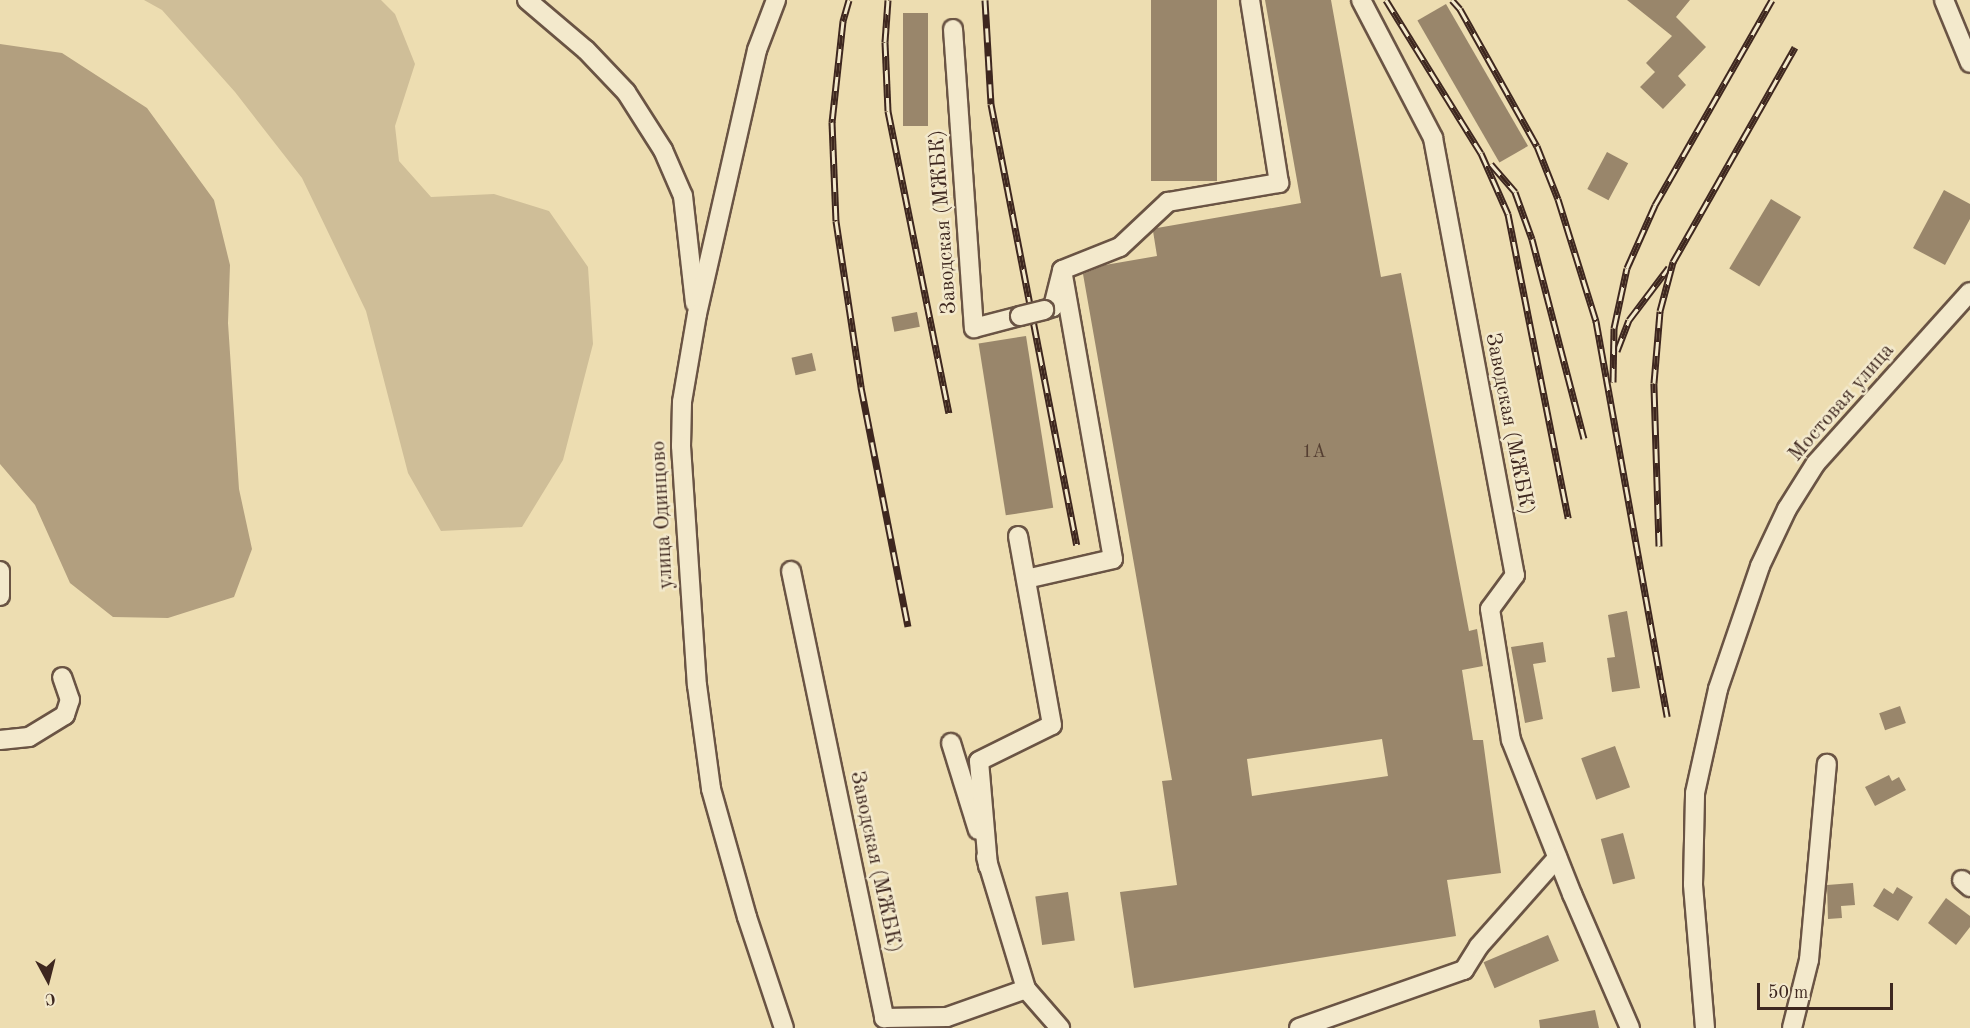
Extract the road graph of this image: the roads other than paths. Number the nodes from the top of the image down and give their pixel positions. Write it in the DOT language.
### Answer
graph roads {
  1 [pos="527,0"];
  2 [pos="776,0"];
  3 [pos="1250,0"];
  4 [pos="1361,0"];
  5 [pos="1944,0"];
  6 [pos="953,29"];
  7 [pos="1970,63"];
  8 [pos="1062,270"];
  9 [pos="1970,292"];
  10 [pos="697,314"];
  11 [pos="1018,536"];
  12 [pos="0,571"];
  13 [pos="791,571"];
  14 [pos="1026,579"];
  15 [pos="0,596"];
  16 [pos="62,677"];
  17 [pos="0,740"];
  18 [pos="951,743"];
  19 [pos="1827,764"];
  20 [pos="1557,858"];
  21 [pos="988,866"];
  22 [pos="1026,989"];
  23 [pos="784,1028"];
  24 [pos="1060,1028"];
  25 [pos="1299,1028"];
  26 [pos="1630,1028"];
  27 [pos="1705,1028"];
  28 [pos="1792,1028"];
  1 -- 10 [label="street"];
  2 -- 10 [label="street, улица Одинцово"];
  3 -- 8 [label="street"];
  4 -- 20 [label="street, Заводская (МЖБК)"];
  5 -- 7 [label="street"];
  6 -- 8 [label="street, Заводская (МЖБК), bridge"];
  8 -- 14 [label="street"];
  9 -- 27 [label="street, Мостовая улица"];
  10 -- 23 [label="street, улица Одинцово"];
  11 -- 14 [label="street"];
  12 -- 15 [label="street"];
  13 -- 22 [label="street, Заводская (МЖБК)"];
  14 -- 21 [label="street"];
  16 -- 17 [label="street"];
  18 -- 21 [label="street"];
  19 -- 28 [label="street"];
  20 -- 25 [label="street"];
  20 -- 26 [label="street, Заводская (МЖБК)"];
  21 -- 22 [label="street"];
  22 -- 24 [label="street"];
}
